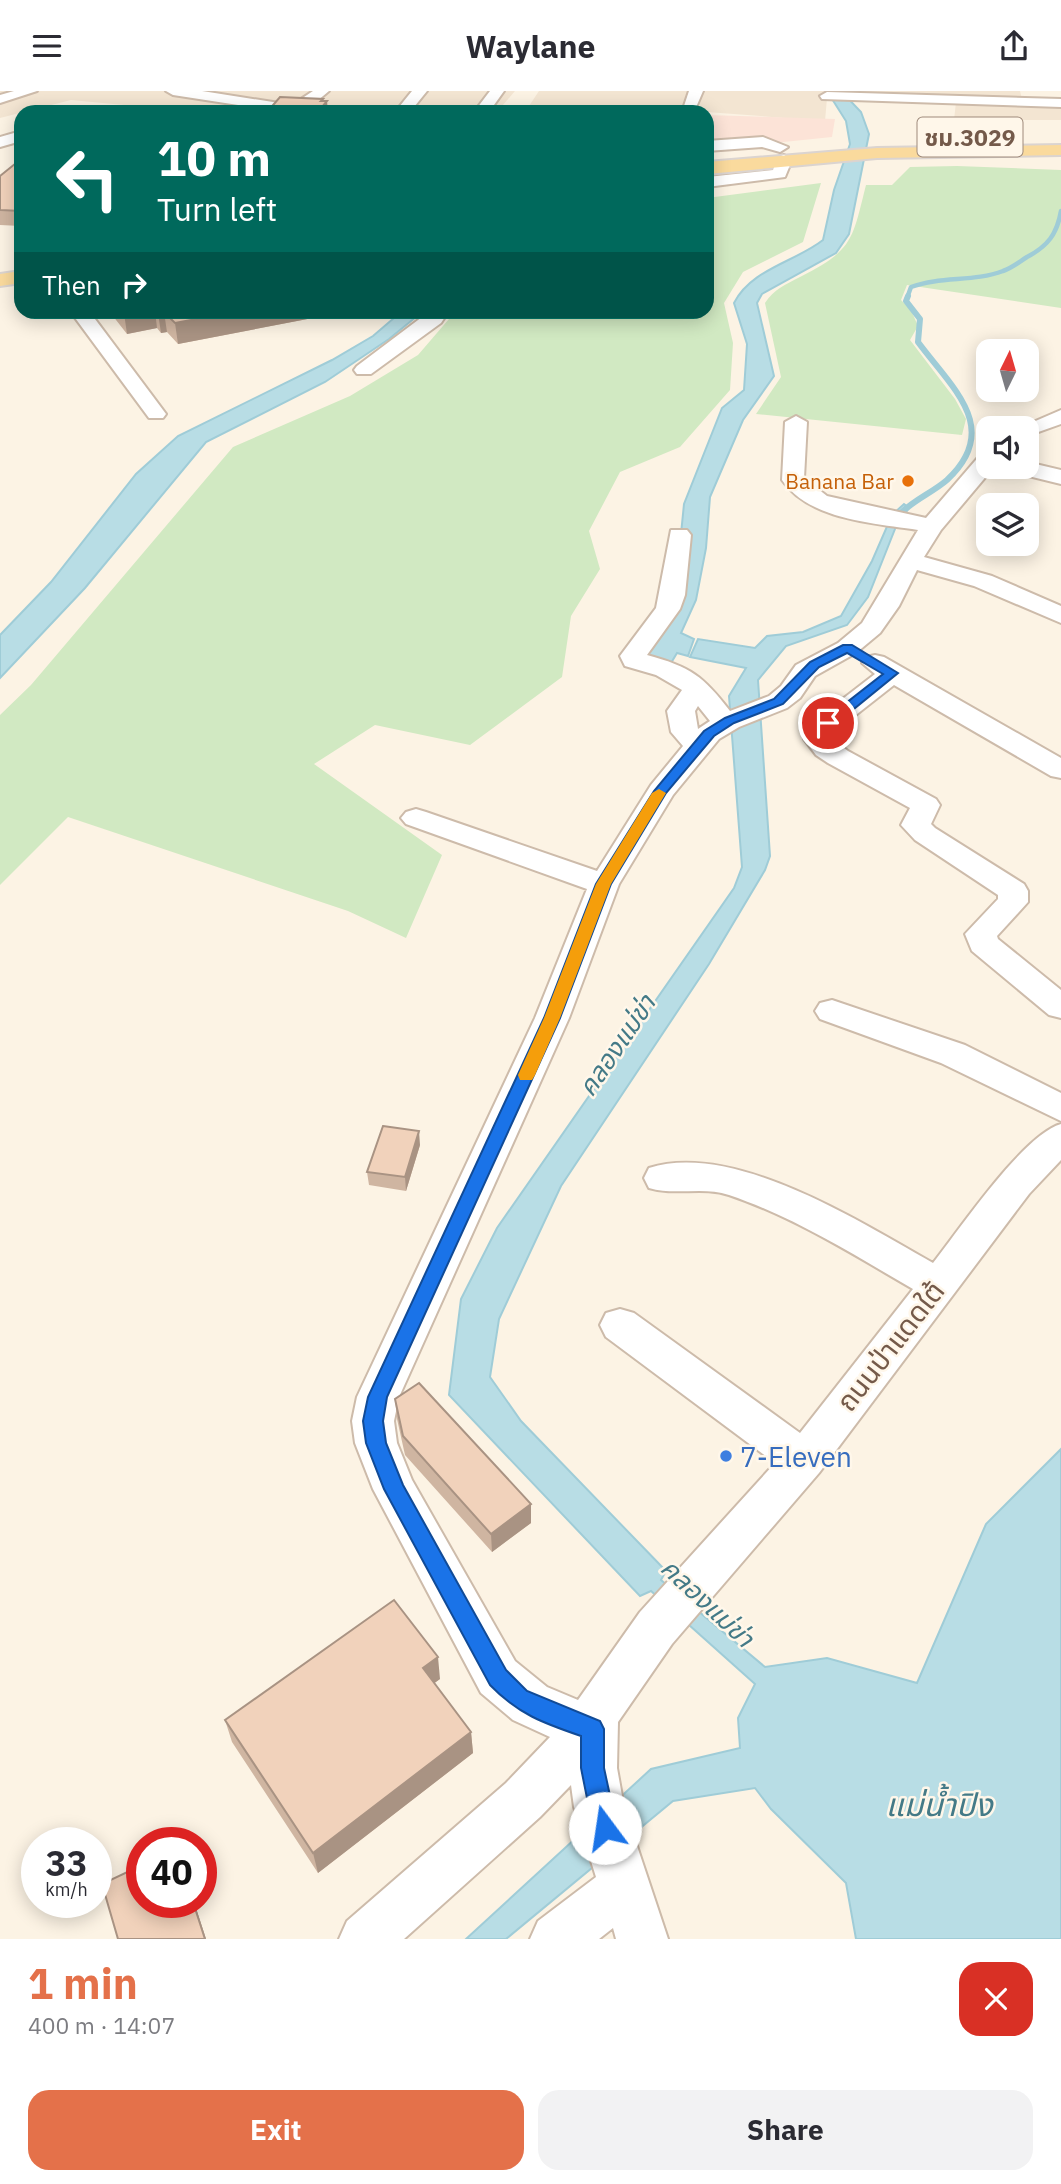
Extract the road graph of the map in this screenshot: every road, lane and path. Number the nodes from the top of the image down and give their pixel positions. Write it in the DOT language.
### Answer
graph roads {
  1 [pos="30,91"];
  2 [pos="173,91"];
  3 [pos="321,91"];
  4 [pos="420,91"];
  5 [pos="497,91"];
  6 [pos="850,94"];
  7 [pos="827,96"];
  8 [pos="3,97"];
  9 [pos="1061,103"];
  10 [pos="261,105"];
  11 [pos="304,105"];
  12 [pos="408,105"];
  13 [pos="486,105"];
  14 [pos="981,133"];
  15 [pos="944,141"];
  16 [pos="714,145"];
  17 [pos="1007,150"];
  18 [pos="1053,150"];
  19 [pos="792,153"];
  20 [pos="714,155"];
  21 [pos="1061,163"];
  22 [pos="714,167"];
  23 [pos="714,181"];
  24 [pos="85,319"];
  25 [pos="435,319"];
  26 [pos="364,370"];
  27 [pos="156,414"];
  28 [pos="1061,415"];
  29 [pos="796,422"];
  30 [pos="1039,425"];
  31 [pos="1039,432"];
  32 [pos="1061,440"];
  33 [pos="1039,472"];
  34 [pos="976,474"];
  35 [pos="1061,477"];
  36 [pos="932,526"];
  37 [pos="679,535"];
  38 [pos="909,560"];
  39 [pos="1061,615"];
  40 [pos="847,648"];
  41 [pos="892,673"];
  42 [pos="698,687"];
  43 [pos="717,730"];
  44 [pos="1061,770"];
  45 [pos="416,818"];
  46 [pos="604,884"];
  47 [pos="1061,1007"];
  48 [pos="832,1011"];
  49 [pos="1061,1108"];
  50 [pos="1061,1137"];
  51 [pos="662,1178"];
  52 [pos="937,1284"];
  53 [pos="620,1325"];
  54 [pos="804,1460"];
  55 [pos="592,1729"];
  56 [pos="624,1888"];
  57 [pos="365,1939"];
  58 [pos="556,1939"];
  59 [pos="642,1939"];
  1 -- 8 [label="street"];
  2 -- 10 [label="street"];
  3 -- 11 [label="street"];
  4 -- 12 [label="street"];
  5 -- 13 [label="street"];
  6 -- 7 [label="street"];
  6 -- 9 [label="street"];
  14 -- 17 [label="main road"];
  15 -- 17 [label="main road"];
  15 -- 17 [label="main road, ชม.3029"];
  15 -- 19 [label="main road, ชม.3029"];
  16 -- 19 [label="street"];
  17 -- 18 [label="main road"];
  17 -- 18 [label="main road, ชม.3029"];
  18 -- 21 [label="main road"];
  19 -- 20 [label="main road, ชม.3029"];
  19 -- 22 [label="main road, ชม.3029"];
  19 -- 23 [label="street"];
  24 -- 27 [label="street"];
  25 -- 26 [label="street"];
  28 -- 30 [label="street"];
  29 -- 36 [label="street"];
  31 -- 32 [label="street"];
  33 -- 35 [label="street"];
  34 -- 36 [label="street"];
  36 -- 38 [label="street"];
  37 -- 42 [label="street"];
  38 -- 39 [label="street"];
  38 -- 40 [label="street"];
  40 -- 41 [label="street"];
  40 -- 43 [label="street"];
  41 -- 44 [label="street"];
  41 -- 47 [label="street"];
  42 -- 43 [label="street"];
  42 -- 43 [label="street"];
  43 -- 46 [label="street"];
  45 -- 46 [label="street"];
  46 -- 55 [label="street"];
  48 -- 49 [label="street"];
  50 -- 52 [label="street, ถนนป่าแดดใต้"];
  51 -- 52 [label="street"];
  52 -- 54 [label="street, ถนนป่าแดดใต้"];
  53 -- 54 [label="street"];
  54 -- 55 [label="street, ถนนป่าแดดใต้"];
  55 -- 56 [label="street"];
  55 -- 57 [label="street"];
  56 -- 58 [label="street"];
  56 -- 59 [label="street"];
}
